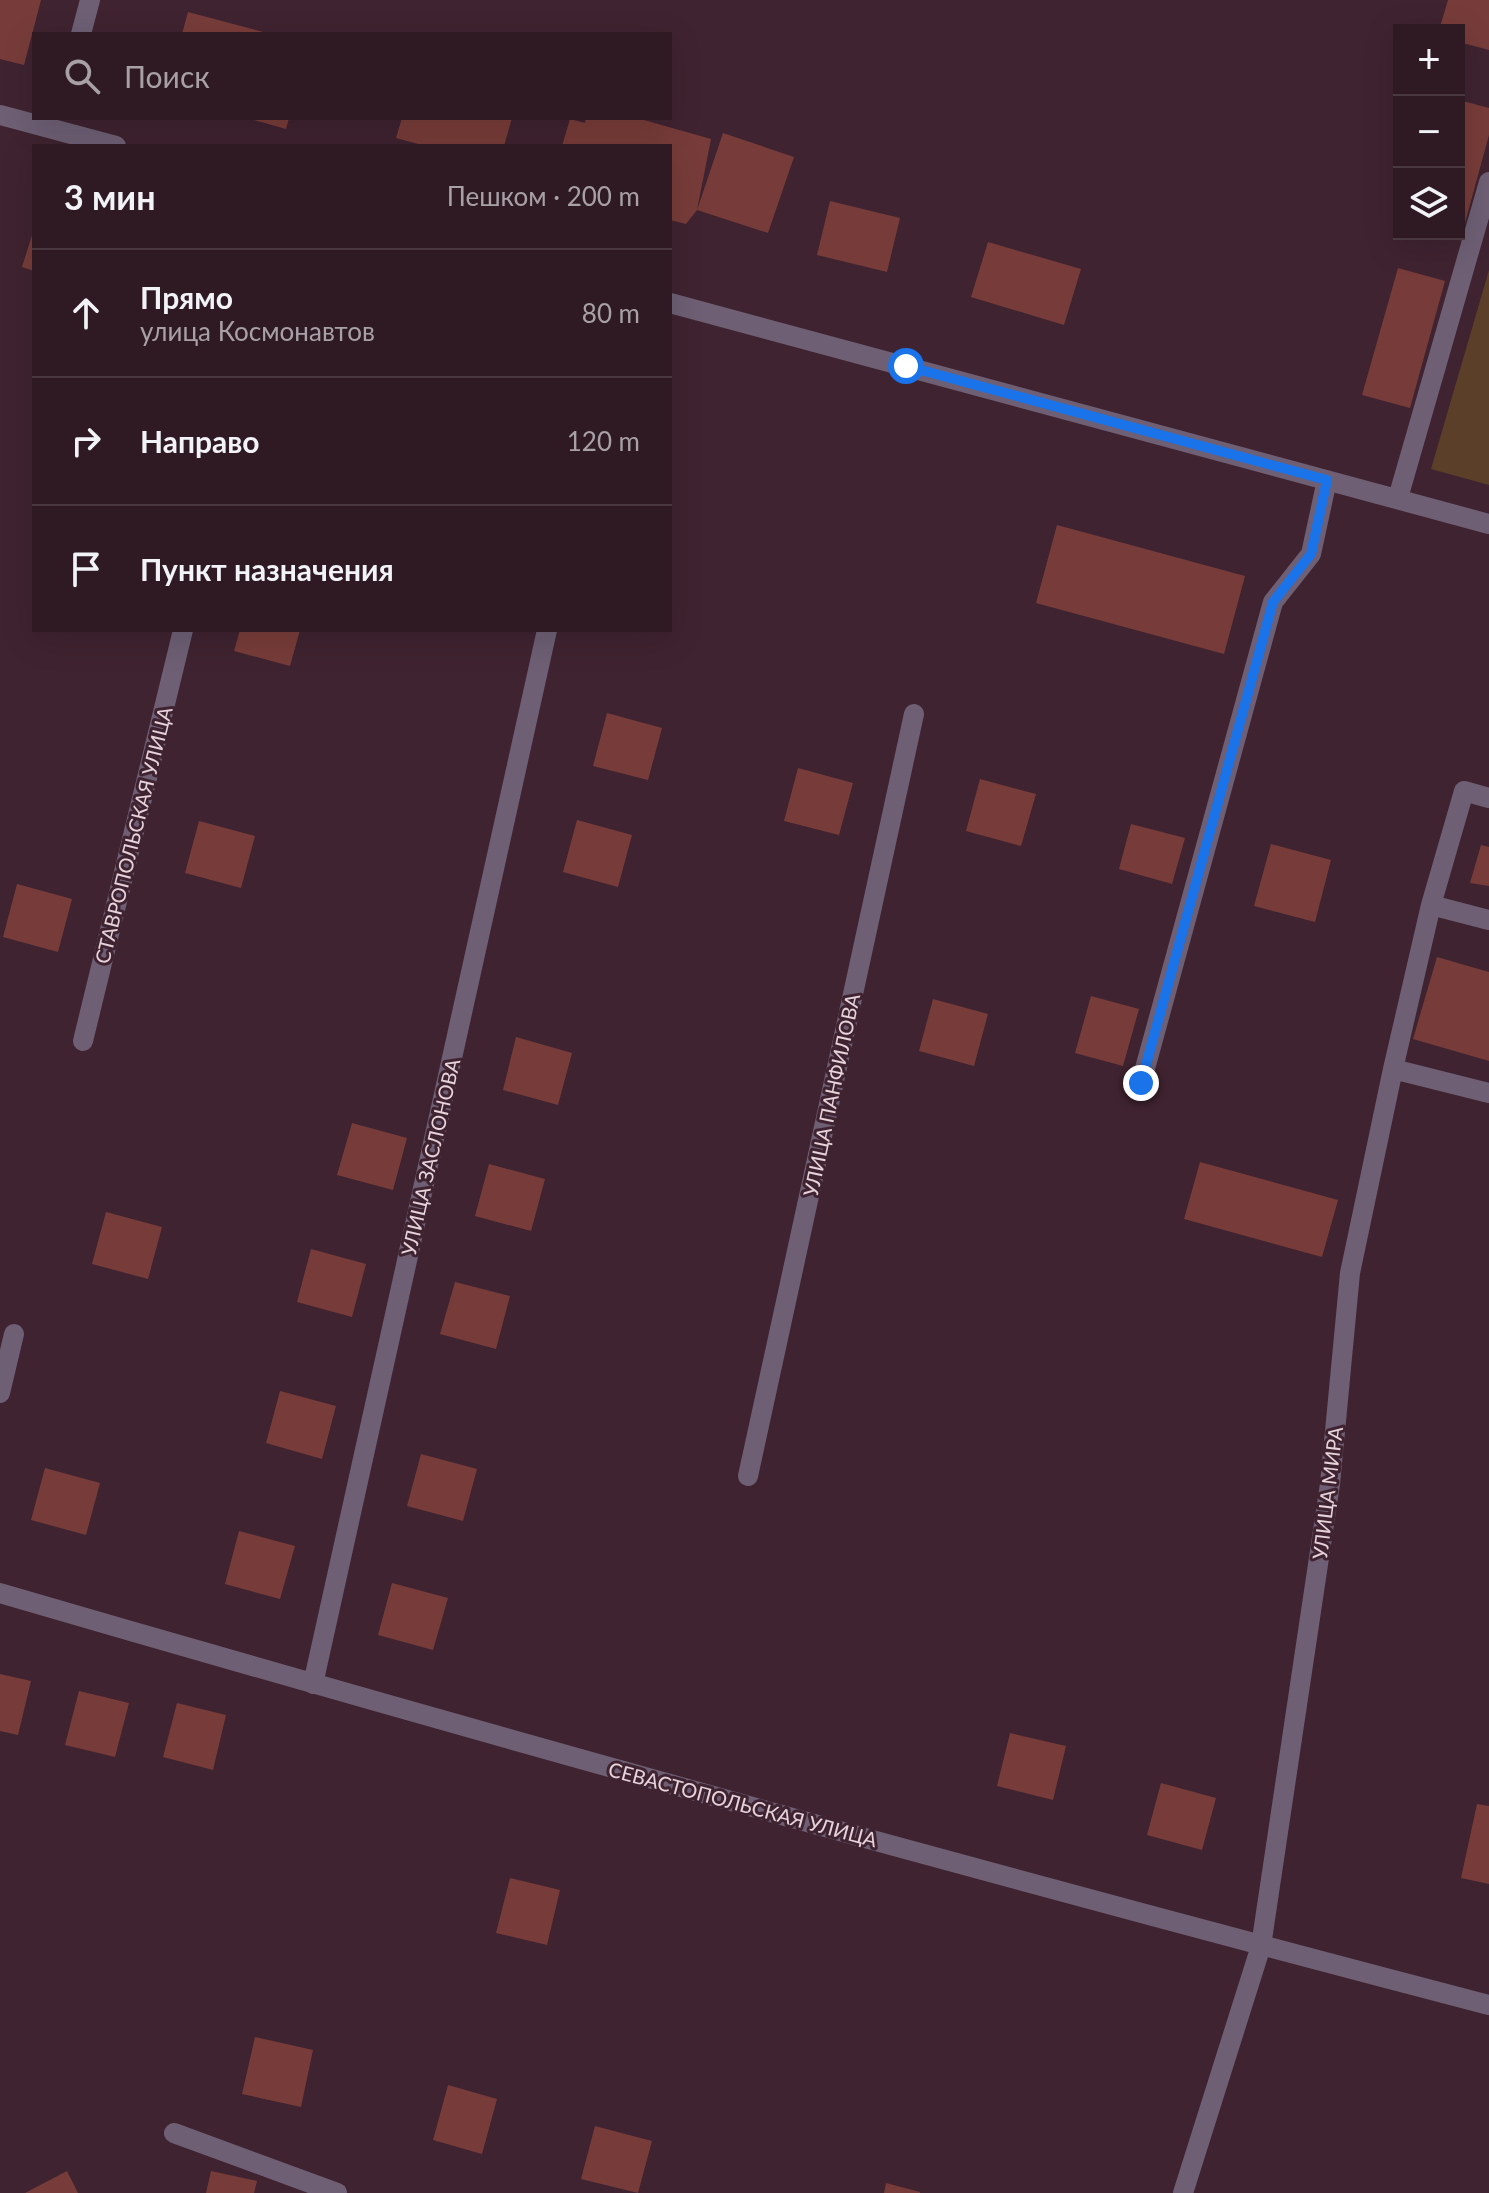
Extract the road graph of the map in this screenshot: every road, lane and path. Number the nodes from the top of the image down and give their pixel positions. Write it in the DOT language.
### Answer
graph roads {
  1 [pos="90,0"];
  2 [pos="82,32"];
  3 [pos="0,115"];
  4 [pos="32,120"];
  5 [pos="35,120"];
  6 [pos="56,123"];
  7 [pos="111,144"];
  8 [pos="1489,182"];
  9 [pos="672,304"];
  10 [pos="1327,480"];
  11 [pos="1398,498"];
  12 [pos="1489,524"];
  13 [pos="183,632"];
  14 [pos="547,632"];
  15 [pos="914,714"];
  16 [pos="1489,798"];
  17 [pos="1431,905"];
  18 [pos="1489,920"];
  19 [pos="83,1041"];
  20 [pos="1393,1069"];
  21 [pos="1141,1083"];
  22 [pos="1489,1093"];
  23 [pos="14,1334"];
  24 [pos="0,1393"];
  25 [pos="748,1476"];
  26 [pos="0,1593"];
  27 [pos="313,1684"];
  28 [pos="1261,1946"];
  29 [pos="1489,2005"];
  30 [pos="174,2133"];
  31 [pos="337,2193"];
  32 [pos="1183,2193"];
  1 -- 2 [label="street"];
  3 -- 4 [label="street"];
  5 -- 6 [label="street"];
  6 -- 7 [label="street"];
  8 -- 11 [label="street"];
  9 -- 10 [label="street"];
  10 -- 11 [label="street"];
  10 -- 21 [label="street"];
  11 -- 12 [label="street"];
  13 -- 19 [label="street, СТАВРОПОЛЬСКАЯ УЛИЦА"];
  14 -- 27 [label="street, УЛИЦА ЗАСЛОНОВА"];
  15 -- 25 [label="street, УЛИЦА ПАНФИЛОВА"];
  16 -- 17 [label="street, УЛИЦА МИРА"];
  17 -- 18 [label="street"];
  17 -- 20 [label="street, УЛИЦА МИРА"];
  20 -- 22 [label="street"];
  20 -- 28 [label="street, УЛИЦА МИРА"];
  23 -- 24 [label="street"];
  26 -- 27 [label="street, СЕВАСТОПОЛЬСКАЯ УЛИЦА"];
  27 -- 28 [label="street, СЕВАСТОПОЛЬСКАЯ УЛИЦА"];
  28 -- 29 [label="street, СЕВАСТОПОЛЬСКАЯ УЛИЦА"];
  28 -- 32 [label="street, УЛИЦА МИРА"];
  30 -- 31 [label="street"];
}
